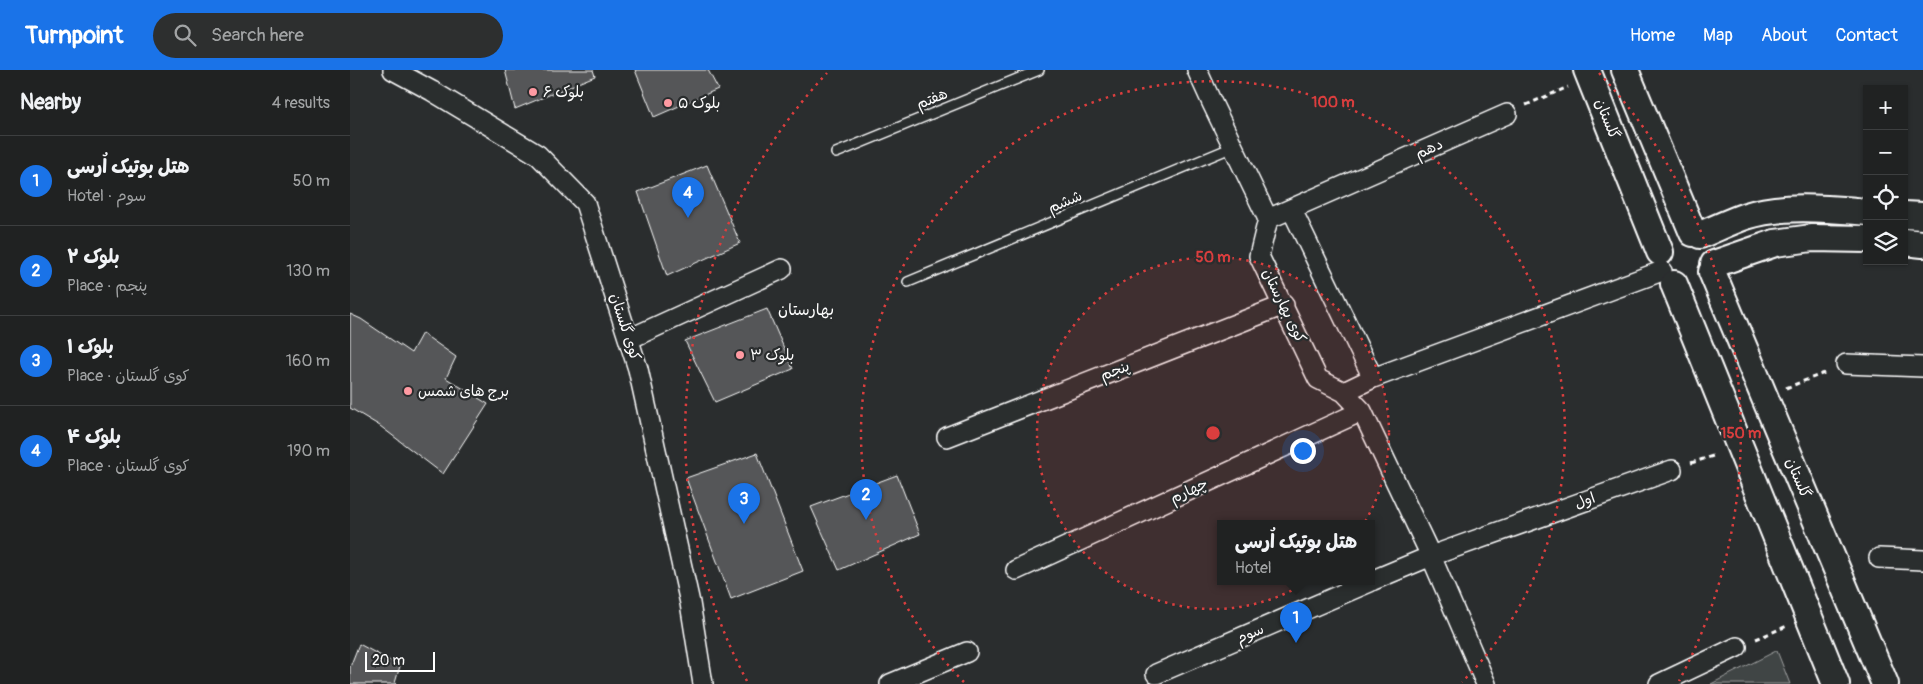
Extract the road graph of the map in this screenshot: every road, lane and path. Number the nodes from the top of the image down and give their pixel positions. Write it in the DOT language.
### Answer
graph roads {
  1 [pos="393,70"];
  2 [pos="1039,70"];
  3 [pos="1198,70"];
  4 [pos="1625,70"];
  5 [pos="1588,74"];
  6 [pos="1507,114"];
  7 [pos="1233,147"];
  8 [pos="836,153"];
  9 [pos="1292,210"];
  10 [pos="1863,212"];
  11 [pos="1908,215"];
  12 [pos="1923,216"];
  13 [pos="1268,219"];
  14 [pos="1696,234"];
  15 [pos="1863,239"];
  16 [pos="1908,242"];
  17 [pos="1923,244"];
  18 [pos="1713,268"];
  19 [pos="782,269"];
  20 [pos="1665,269"];
  21 [pos="908,282"];
  22 [pos="1284,304"];
  23 [pos="628,339"];
  24 [pos="1846,364"];
  25 [pos="1923,366"];
  26 [pos="1373,378"];
  27 [pos="1344,392"];
  28 [pos="1764,397"];
  29 [pos="1362,411"];
  30 [pos="947,437"];
  31 [pos="1740,447"];
  32 [pos="1672,470"];
  33 [pos="1431,556"];
  34 [pos="1879,558"];
  35 [pos="1923,560"];
  36 [pos="1016,570"];
  37 [pos="1375,580"];
  38 [pos="1364,585"];
  39 [pos="1809,617"];
  40 [pos="1737,647"];
  41 [pos="967,652"];
  42 [pos="1156,674"];
  43 [pos="703,684"];
  44 [pos="890,684"];
  45 [pos="1486,684"];
  46 [pos="1659,684"];
  47 [pos="1836,684"];
  48 [pos="1885,684"];
  1 -- 23 [label="street, کوی گلستان"];
  2 -- 8 [label="lane, هفتم"];
  3 -- 7 [label="street"];
  4 -- 14 [label="main road"];
  5 -- 6 [label="path"];
  5 -- 20 [label="main road, گلستان"];
  6 -- 9 [label="street, دهم"];
  7 -- 13 [label="street"];
  7 -- 21 [label="lane, ششم"];
  9 -- 13 [label="street, دهم"];
  9 -- 26 [label="street"];
  10 -- 14 [label="main road"];
  11 -- 12 [label="main road"];
  13 -- 22 [label="street, کوی بهارستان"];
  14 -- 18 [label="main road"];
  14 -- 20 [label="main road"];
  15 -- 18 [label="main road"];
  16 -- 17 [label="main road"];
  18 -- 20 [label="main road"];
  18 -- 28 [label="main road, گلستان"];
  19 -- 23 [label="street"];
  20 -- 26 [label="street"];
  20 -- 31 [label="main road, گلستان"];
  22 -- 27 [label="street, کوی بهارستان"];
  22 -- 30 [label="street, پنجم"];
  23 -- 43 [label="street, کوی گلستان"];
  24 -- 25 [label="street"];
  24 -- 28 [label="path"];
  26 -- 27 [label="street"];
  27 -- 29 [label="street, کوی بهارستان"];
  28 -- 48 [label="main road, گلستان"];
  29 -- 33 [label="street, کوی بهارستان"];
  29 -- 36 [label="street, چهارم"];
  31 -- 32 [label="path"];
  31 -- 39 [label="main road, گلستان"];
  32 -- 33 [label="street, اول"];
  33 -- 37 [label="street, سوم"];
  33 -- 45 [label="street, کوی بهارستان"];
  34 -- 35 [label="street"];
  38 -- 42 [label="street, سوم"];
  39 -- 40 [label="path"];
  39 -- 47 [label="main road, گلستان"];
  40 -- 46 [label="street"];
  41 -- 44 [label="street"];
}
